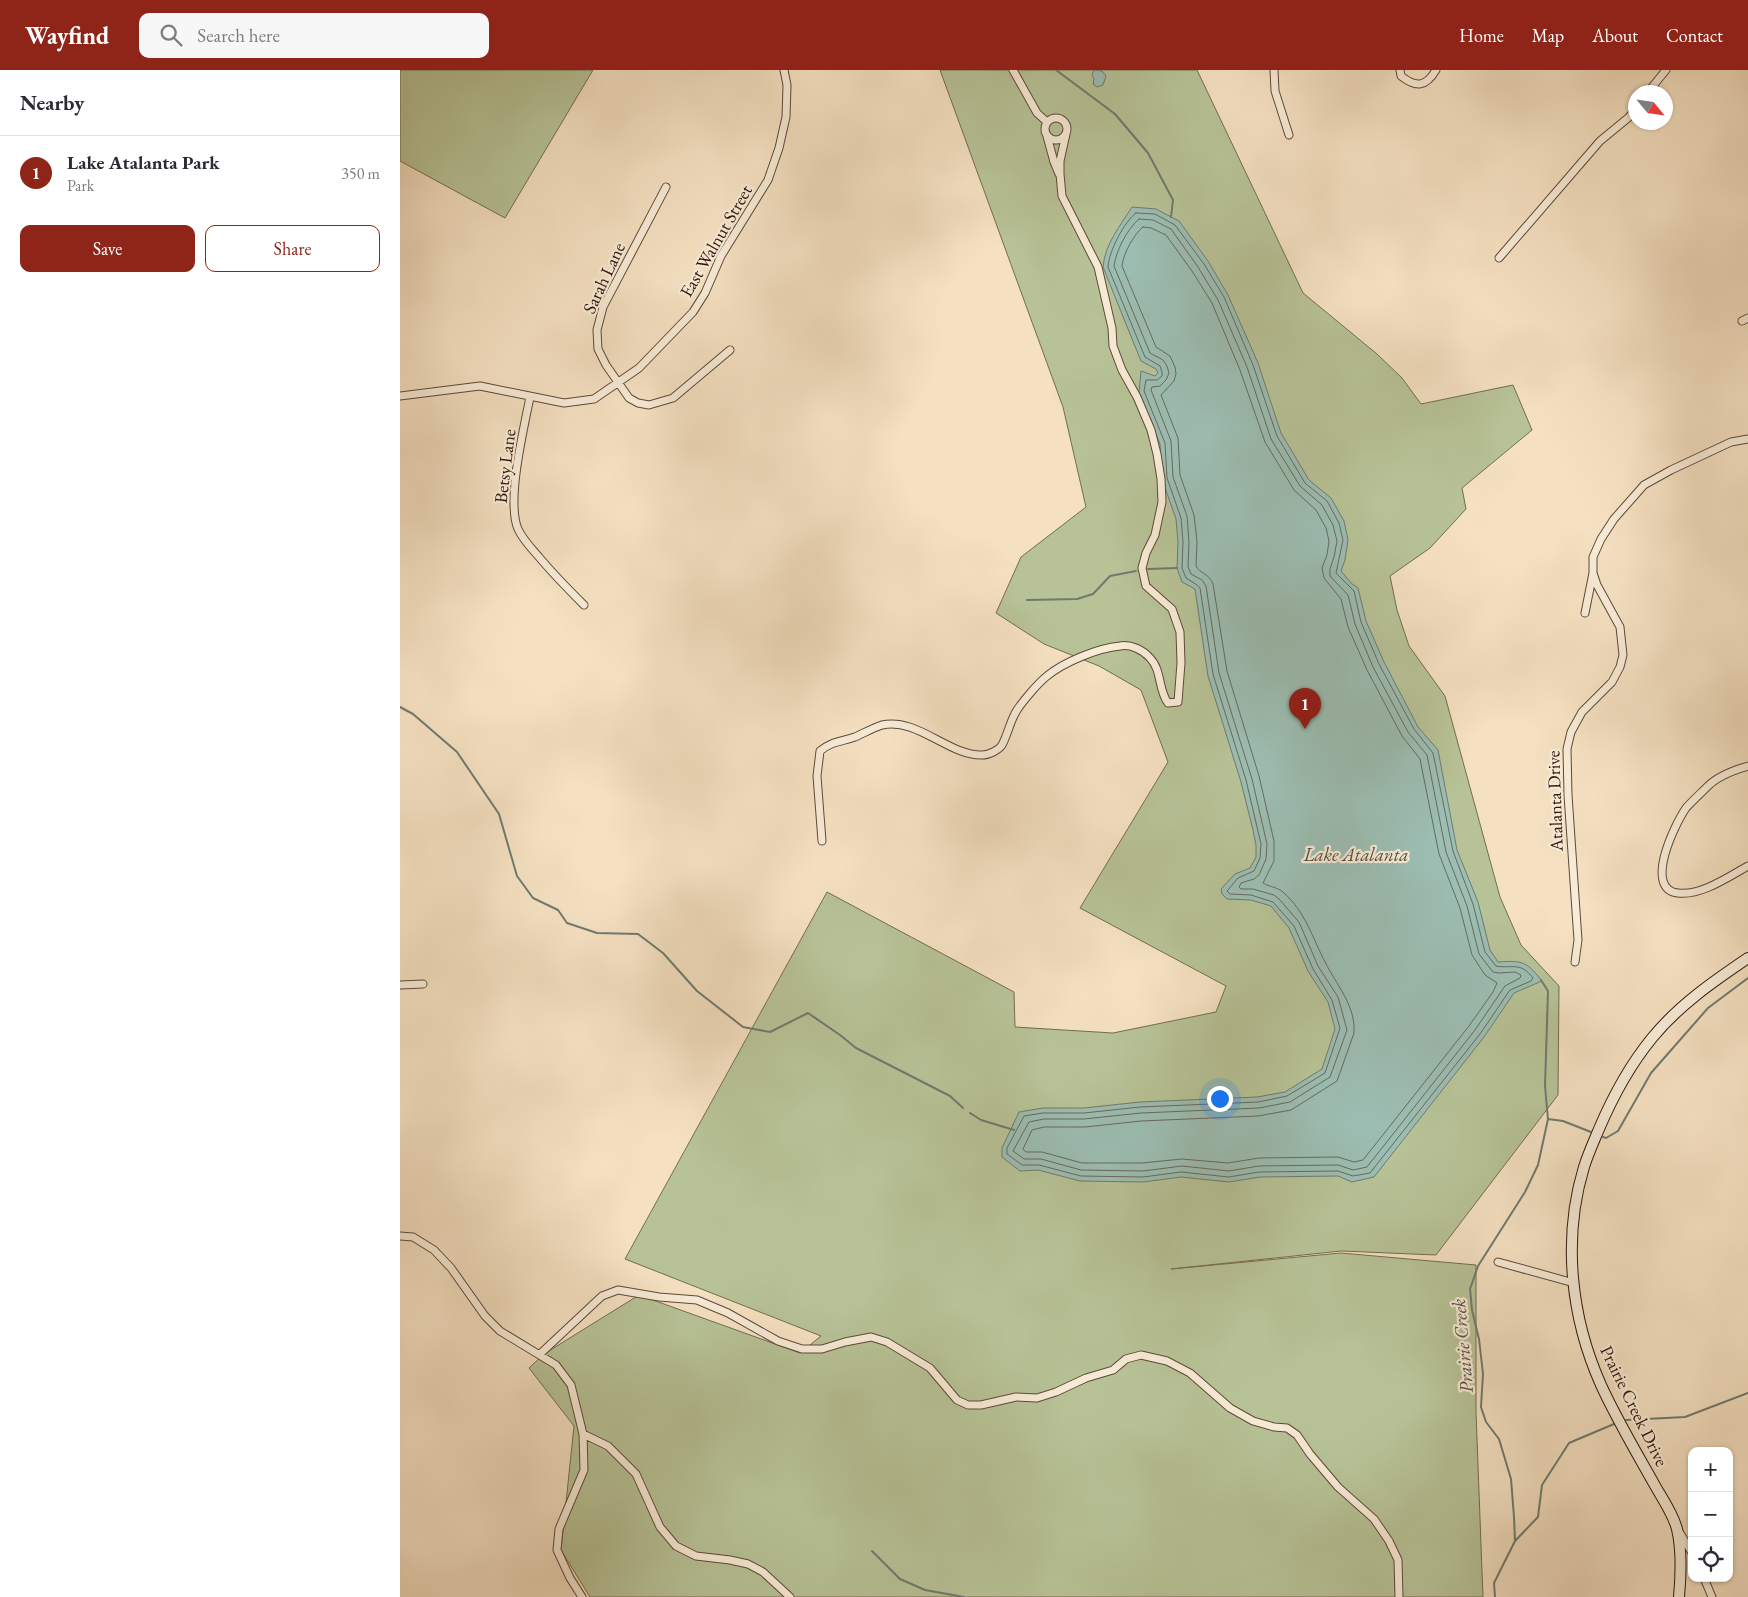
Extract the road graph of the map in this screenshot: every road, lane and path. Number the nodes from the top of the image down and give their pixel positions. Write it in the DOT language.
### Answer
graph roads {
  1 [pos="784,70"];
  2 [pos="1013,70"];
  3 [pos="1274,70"];
  4 [pos="1400,70"];
  5 [pos="1436,70"];
  6 [pos="1666,70"];
  7 [pos="1654,85"];
  8 [pos="1628,118"];
  9 [pos="1046,122"];
  10 [pos="1066,134"];
  11 [pos="1288,135"];
  12 [pos="1047,136"];
  13 [pos="1060,174"];
  14 [pos="666,187"];
  15 [pos="1499,258"];
  16 [pos="730,350"];
  17 [pos="618,383"];
  18 [pos="400,396"];
  19 [pos="530,396"];
  20 [pos="1748,439"];
  21 [pos="1593,573"];
  22 [pos="584,605"];
  23 [pos="1585,613"];
  24 [pos="1748,766"];
  25 [pos="822,841"];
  26 [pos="1748,866"];
  27 [pos="1748,958"];
  28 [pos="1575,962"];
  29 [pos="400,984"];
  30 [pos="423,984"];
  31 [pos="400,1236"];
  32 [pos="1498,1262"];
  33 [pos="1574,1282"];
  34 [pos="540,1354"];
  35 [pos="583,1434"];
  36 [pos="1677,1528"];
  37 [pos="1688,1546"];
  38 [pos="1706,1582"];
  39 [pos="582,1597"];
  40 [pos="790,1597"];
  41 [pos="1399,1597"];
  42 [pos="1680,1597"];
  43 [pos="1712,1597"];
  1 -- 17 [label="street, East Walnut Street"];
  2 -- 9 [label="street"];
  3 -- 11 [label="street"];
  4 -- 5 [label="street"];
  6 -- 7 [label="street"];
  8 -- 15 [label="street"];
  9 -- 10 [label="street"];
  9 -- 12 [label="street"];
  10 -- 12 [label="street"];
  10 -- 13 [label="street"];
  12 -- 13 [label="street"];
  13 -- 25 [label="street"];
  14 -- 17 [label="street, Sarah Lane"];
  16 -- 17 [label="street, Sarah Lane"];
  17 -- 19 [label="street, East Walnut Street"];
  18 -- 19 [label="street, East Walnut Street"];
  19 -- 22 [label="street, Betsy Lane"];
  20 -- 21 [label="street"];
  21 -- 23 [label="street"];
  21 -- 28 [label="street, Atalanta Drive"];
  24 -- 26 [label="street"];
  27 -- 33 [label="main road, Prairie Creek Drive"];
  29 -- 30 [label="street"];
  31 -- 34 [label="street"];
  32 -- 33 [label="street"];
  33 -- 36 [label="main road, Prairie Creek Drive"];
  34 -- 35 [label="street"];
  34 -- 41 [label="street"];
  35 -- 39 [label="street"];
  35 -- 40 [label="street"];
  36 -- 37 [label="street"];
  36 -- 42 [label="main road, Prairie Creek Drive"];
  38 -- 43 [label="street"];
}
